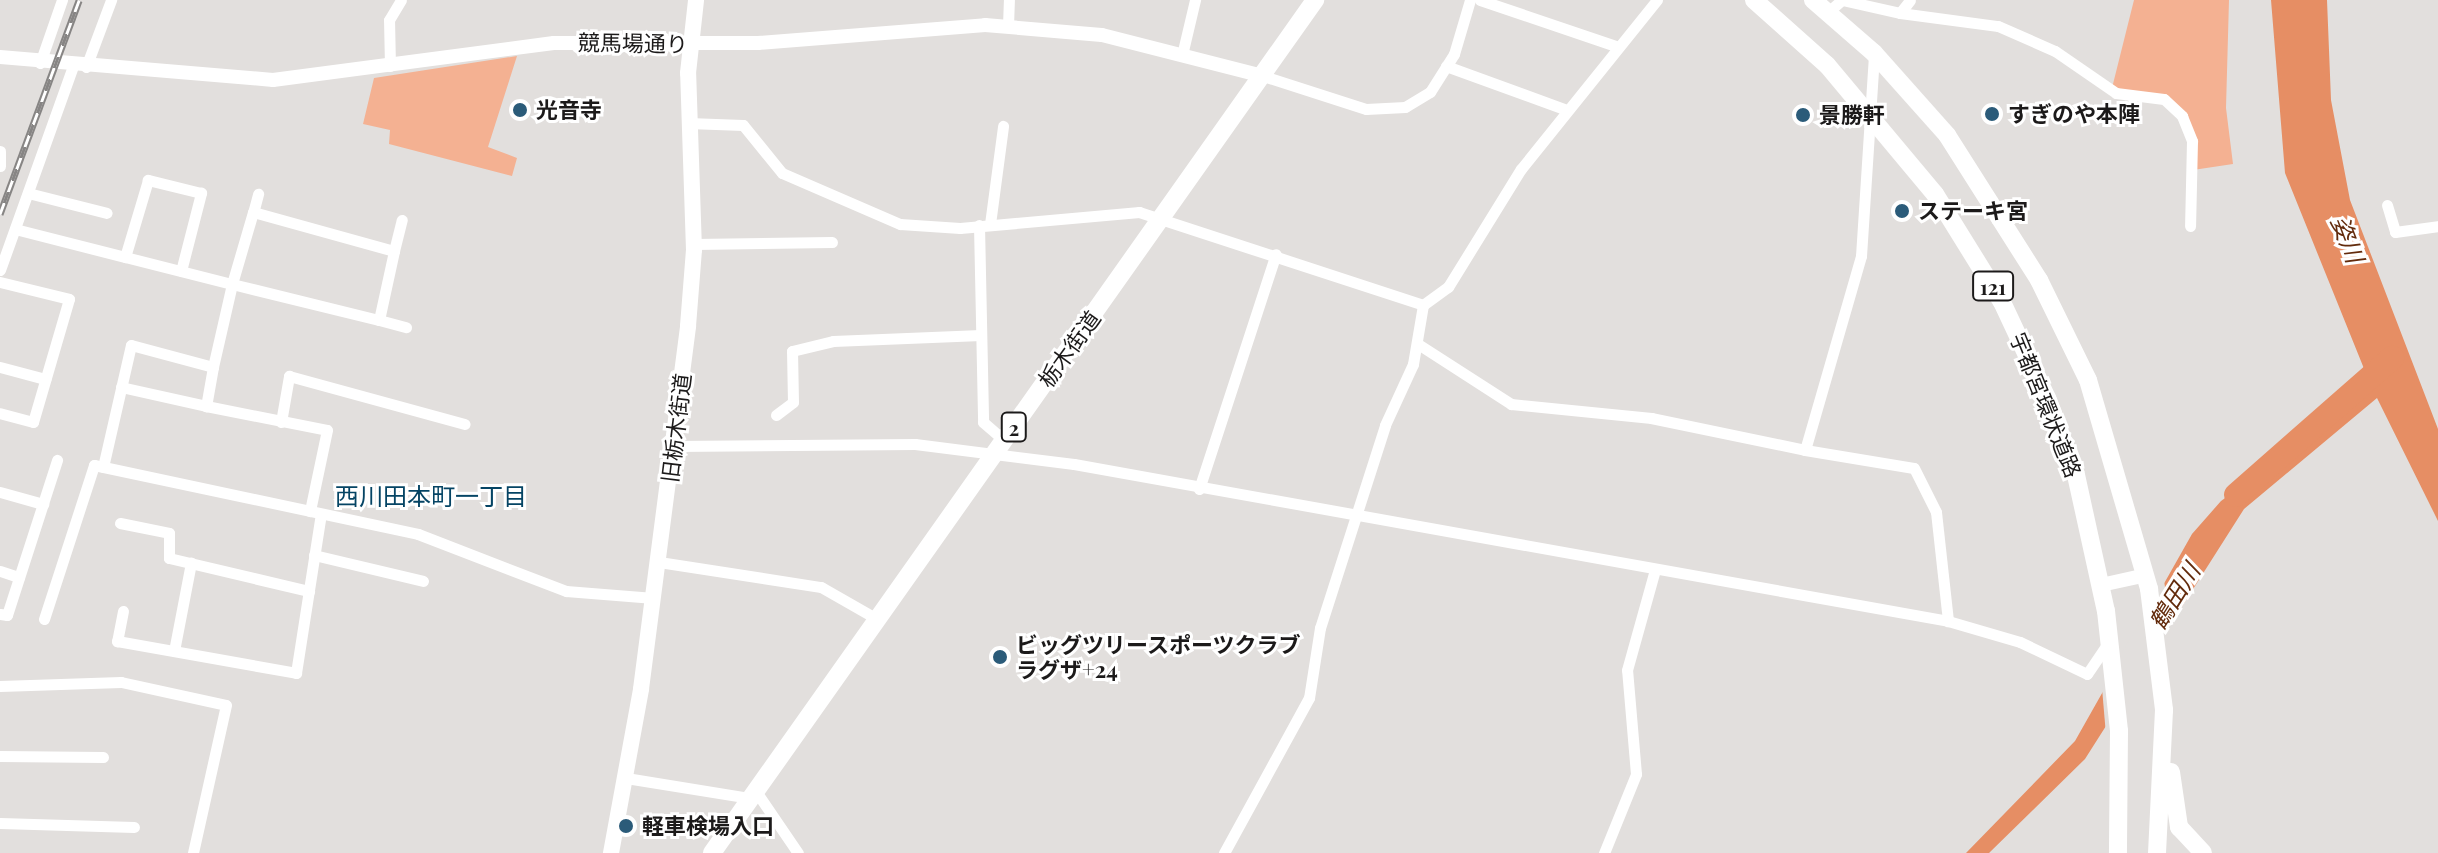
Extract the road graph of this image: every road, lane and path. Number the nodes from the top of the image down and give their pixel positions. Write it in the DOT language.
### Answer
graph roads {
  1 [pos="62,0"];
  2 [pos="111,0"];
  3 [pos="401,0"];
  4 [pos="696,0"];
  5 [pos="1009,0"];
  6 [pos="1195,0"];
  7 [pos="1315,0"];
  8 [pos="1470,0"];
  9 [pos="1480,0"];
  10 [pos="1657,0"];
  11 [pos="1754,0"];
  12 [pos="1813,0"];
  13 [pos="1910,0"];
  14 [pos="1828,12"];
  15 [pos="1900,13"];
  16 [pos="1008,26"];
  17 [pos="691,44"];
  18 [pos="1616,46"];
  19 [pos="1874,53"];
  20 [pos="1182,55"];
  21 [pos="0,57"];
  22 [pos="40,63"];
  23 [pos="390,66"];
  24 [pos="1446,66"];
  25 [pos="80,67"];
  26 [pos="1263,76"];
  27 [pos="1567,110"];
  28 [pos="1870,112"];
  29 [pos="688,123"];
  30 [pos="1003,126"];
  31 [pos="0,151"];
  32 [pos="0,166"];
  33 [pos="28,193"];
  34 [pos="258,194"];
  35 [pos="2387,205"];
  36 [pos="107,213"];
  37 [pos="253,213"];
  38 [pos="1162,219"];
  39 [pos="402,220"];
  40 [pos="984,225"];
  41 [pos="2190,226"];
  42 [pos="2438,226"];
  43 [pos="15,229"];
  44 [pos="832,242"];
  45 [pos="694,244"];
  46 [pos="394,251"];
  47 [pos="1276,254"];
  48 [pos="125,257"];
  49 [pos="0,270"];
  50 [pos="181,271"];
  51 [pos="0,282"];
  52 [pos="232,284"];
  53 [pos="1423,305"];
  54 [pos="379,320"];
  55 [pos="406,327"];
  56 [pos="981,335"];
  57 [pos="1418,344"];
  58 [pos="0,367"];
  59 [pos="213,367"];
  60 [pos="45,379"];
  61 [pos="121,387"];
  62 [pos="206,406"];
  63 [pos="0,413"];
  64 [pos="776,415"];
  65 [pos="281,422"];
  66 [pos="465,424"];
  67 [pos="674,446"];
  68 [pos="999,447"];
  69 [pos="1805,450"];
  70 [pos="57,460"];
  71 [pos="103,467"];
  72 [pos="1199,489"];
  73 [pos="0,492"];
  74 [pos="43,504"];
  75 [pos="315,512"];
  76 [pos="1356,516"];
  77 [pos="120,523"];
  78 [pos="314,555"];
  79 [pos="659,562"];
  80 [pos="191,563"];
  81 [pos="1655,570"];
  82 [pos="0,571"];
  83 [pos="19,577"];
  84 [pos="423,581"];
  85 [pos="2148,582"];
  86 [pos="2101,585"];
  87 [pos="309,591"];
  88 [pos="654,598"];
  89 [pos="123,611"];
  90 [pos="0,614"];
  91 [pos="44,619"];
  92 [pos="877,619"];
  93 [pos="1948,621"];
  94 [pos="2110,639"];
  95 [pos="174,651"];
  96 [pos="0,686"];
  97 [pos="2164,734"];
  98 [pos="0,756"];
  99 [pos="103,757"];
  100 [pos="626,778"];
  101 [pos="753,794"];
  102 [pos="0,823"];
  103 [pos="134,827"];
  104 [pos="193,853"];
  105 [pos="611,853"];
  106 [pos="712,853"];
  107 [pos="798,853"];
  108 [pos="1224,853"];
  109 [pos="1604,853"];
  110 [pos="2118,853"];
  111 [pos="2157,853"];
  112 [pos="2203,853"];
  1 -- 22 [label="street"];
  2 -- 25 [label="street"];
  3 -- 23 [label="street"];
  4 -- 17 [label="main road, 旧栃木街道"];
  5 -- 16 [label="street"];
  6 -- 20 [label="street"];
  7 -- 26 [label="main road, 栃木街道 / 2"];
  8 -- 24 [label="street"];
  9 -- 18 [label="street"];
  10 -- 18 [label="street"];
  11 -- 28 [label="main road, 宇都宮環状道路 / 121"];
  12 -- 14 [label="main road, 宇都宮環状道路 / 121"];
  13 -- 15 [label="street"];
  14 -- 15 [label="street"];
  14 -- 19 [label="main road, 宇都宮環状道路 / 121"];
  15 -- 41 [label="street"];
  16 -- 17 [label="street, 競馬場通り"];
  16 -- 20 [label="street, 競馬場通り"];
  17 -- 23 [label="street, 競馬場通り"];
  17 -- 29 [label="main road, 旧栃木街道"];
  18 -- 27 [label="street"];
  19 -- 28 [label="street"];
  19 -- 85 [label="main road, 宇都宮環状道路 / 121"];
  20 -- 26 [label="street, 競馬場通り"];
  21 -- 22 [label="street, 競馬場通り"];
  22 -- 25 [label="street, 競馬場通り"];
  23 -- 25 [label="street, 競馬場通り"];
  24 -- 26 [label="street"];
  24 -- 27 [label="street"];
  25 -- 33 [label="street"];
  26 -- 38 [label="main road, 栃木街道 / 2"];
  27 -- 53 [label="street"];
  28 -- 69 [label="street"];
  28 -- 86 [label="main road, 宇都宮環状道路 / 121"];
  29 -- 40 [label="street"];
  29 -- 45 [label="main road, 旧栃木街道"];
  30 -- 40 [label="street"];
  31 -- 32 [label="street"];
  33 -- 36 [label="street"];
  33 -- 43 [label="street"];
  34 -- 37 [label="street"];
  35 -- 42 [label="street"];
  37 -- 46 [label="street"];
  37 -- 52 [label="street"];
  38 -- 40 [label="street"];
  38 -- 47 [label="street"];
  38 -- 68 [label="main road, 栃木街道 / 2"];
  39 -- 46 [label="street"];
  40 -- 56 [label="street"];
  43 -- 48 [label="street"];
  43 -- 49 [label="street"];
  44 -- 45 [label="street"];
  45 -- 67 [label="main road, 旧栃木街道"];
  46 -- 54 [label="street"];
  47 -- 53 [label="street"];
  47 -- 72 [label="street"];
  48 -- 50 [label="street"];
  48 -- 50 [label="street"];
  50 -- 52 [label="street"];
  51 -- 60 [label="street"];
  52 -- 54 [label="street"];
  52 -- 59 [label="street"];
  53 -- 57 [label="street"];
  54 -- 55 [label="street"];
  56 -- 64 [label="street"];
  56 -- 68 [label="street"];
  57 -- 69 [label="street"];
  57 -- 76 [label="street"];
  58 -- 60 [label="street"];
  59 -- 61 [label="street"];
  59 -- 62 [label="street"];
  60 -- 63 [label="street"];
  61 -- 62 [label="street"];
  61 -- 71 [label="street"];
  62 -- 65 [label="street"];
  65 -- 66 [label="street"];
  65 -- 75 [label="street"];
  67 -- 68 [label="street"];
  67 -- 79 [label="main road, 旧栃木街道"];
  68 -- 72 [label="street"];
  68 -- 92 [label="main road, 栃木街道 / 2"];
  69 -- 93 [label="street"];
  70 -- 74 [label="street"];
  71 -- 75 [label="street"];
  71 -- 91 [label="street"];
  72 -- 76 [label="street"];
  73 -- 74 [label="street"];
  74 -- 83 [label="street"];
  75 -- 78 [label="street"];
  75 -- 88 [label="street"];
  76 -- 81 [label="street"];
  76 -- 108 [label="street"];
  77 -- 80 [label="street"];
  78 -- 84 [label="street"];
  78 -- 87 [label="street"];
  79 -- 88 [label="main road, 旧栃木街道"];
  79 -- 92 [label="street"];
  80 -- 87 [label="street"];
  80 -- 95 [label="street"];
  81 -- 93 [label="street"];
  81 -- 109 [label="street"];
  82 -- 83 [label="street"];
  83 -- 90 [label="street"];
  85 -- 86 [label="street"];
  85 -- 97 [label="main road, 宇都宮環状道路 / 121"];
  86 -- 94 [label="main road, 宇都宮環状道路 / 121"];
  87 -- 95 [label="street"];
  88 -- 100 [label="main road, 旧栃木街道"];
  89 -- 95 [label="street"];
  92 -- 101 [label="main road, 栃木街道 / 2"];
  93 -- 94 [label="street"];
  94 -- 110 [label="main road, 宇都宮環状道路 / 121"];
  96 -- 104 [label="street"];
  97 -- 111 [label="main road, 宇都宮環状道路 / 121"];
  97 -- 112 [label="main road"];
  98 -- 99 [label="street"];
  100 -- 101 [label="street"];
  100 -- 105 [label="main road, 旧栃木街道"];
  101 -- 106 [label="main road, 栃木街道 / 2"];
  101 -- 107 [label="street"];
  102 -- 103 [label="street"];
}
